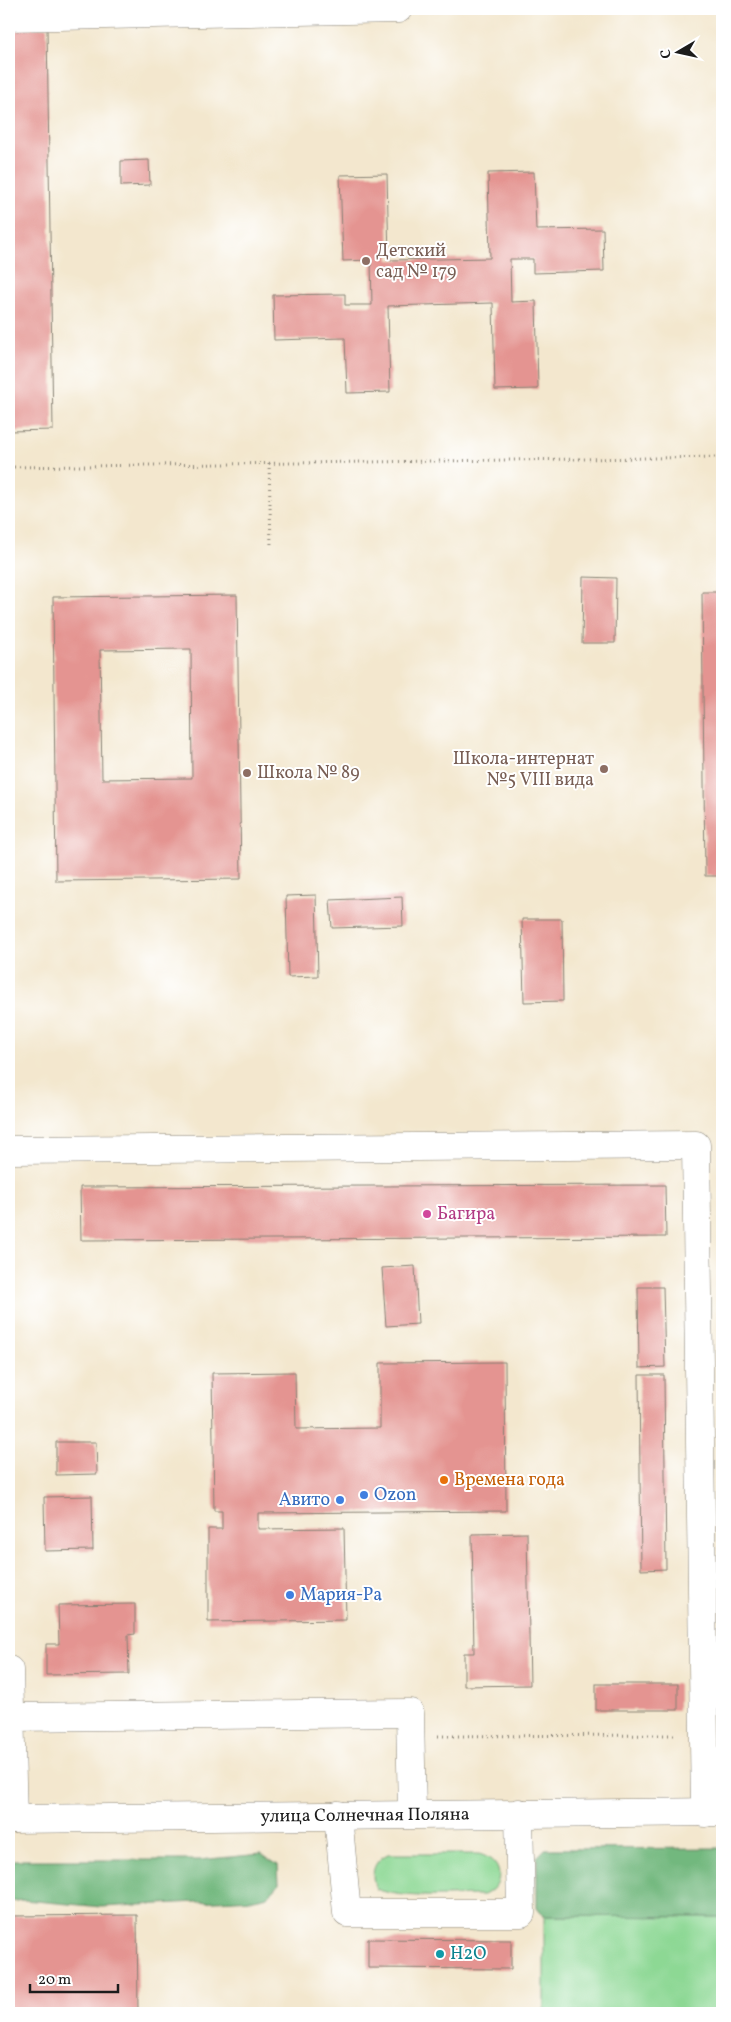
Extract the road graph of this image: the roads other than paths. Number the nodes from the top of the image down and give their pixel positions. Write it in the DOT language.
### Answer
graph roads {
  1 [pos="398,9"];
  2 [pos="9,17"];
  3 [pos="9,1150"];
  4 [pos="710,1329"];
  5 [pos="9,1670"];
  6 [pos="10,1717"];
  7 [pos="714,1812"];
  8 [pos="519,1813"];
  9 [pos="412,1814"];
  10 [pos="338,1815"];
  11 [pos="11,1819"];
  1 -- 2 [label="street"];
  3 -- 4 [label="street"];
  4 -- 7 [label="street"];
  5 -- 6 [label="street"];
  6 -- 9 [label="street"];
  6 -- 11 [label="street"];
  7 -- 8 [label="street, улица Солнечная Поляна"];
  8 -- 9 [label="street, улица Солнечная Поляна"];
  8 -- 10 [label="street"];
  9 -- 10 [label="street, улица Солнечная Поляна"];
  10 -- 11 [label="street, улица Солнечная Поляна"];
}
